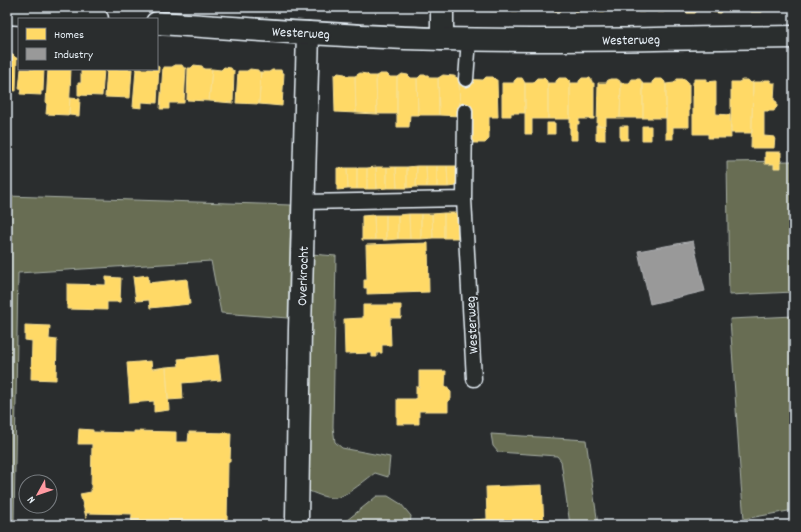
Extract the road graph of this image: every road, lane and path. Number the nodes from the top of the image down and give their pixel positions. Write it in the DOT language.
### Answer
graph roads {
  1 [pos="442,7"];
  2 [pos="7,13"];
  3 [pos="82,18"];
  4 [pos="158,23"];
  5 [pos="308,33"];
  6 [pos="794,37"];
  7 [pos="442,39"];
  8 [pos="469,39"];
  9 [pos="466,79"];
  10 [pos="465,110"];
  11 [pos="464,199"];
  12 [pos="304,202"];
  13 [pos="474,379"];
  14 [pos="296,518"];
  1 -- 7 [label="street"];
  2 -- 3 [label="street"];
  4 -- 5 [label="street, Westerweg"];
  5 -- 7 [label="street, Westerweg"];
  5 -- 12 [label="street, Overkrocht"];
  6 -- 8 [label="street, Westerweg"];
  7 -- 8 [label="street, Westerweg"];
  8 -- 9 [label="lane"];
  10 -- 11 [label="lane, Westerweg"];
  11 -- 12 [label="lane"];
  11 -- 13 [label="lane, Westerweg"];
  12 -- 14 [label="street, Overkrocht"];
}
